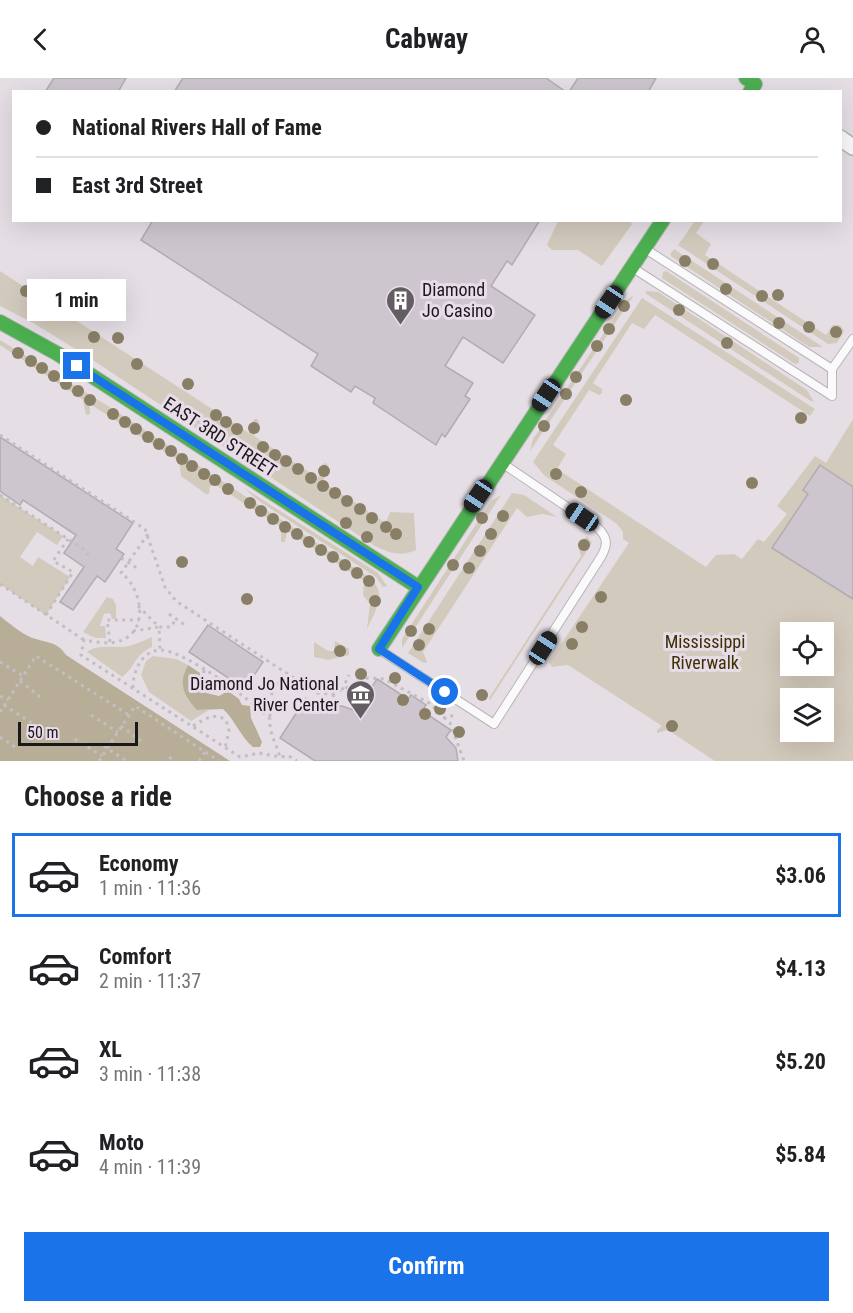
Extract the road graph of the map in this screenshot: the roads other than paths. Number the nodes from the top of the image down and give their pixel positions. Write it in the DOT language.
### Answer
graph roads {
  1 [pos="662,222"];
  2 [pos="644,249"];
  3 [pos="632,267"];
  4 [pos="0,322"];
  5 [pos="853,339"];
  6 [pos="832,369"];
  7 [pos="501,463"];
  8 [pos="418,587"];
  9 [pos="379,649"];
  1 -- 2 [label="street"];
  2 -- 3 [label="street"];
  2 -- 6 [label="lane"];
  3 -- 6 [label="lane"];
  3 -- 7 [label="street"];
  4 -- 8 [label="street, EAST 3RD STREET"];
  5 -- 6 [label="lane"];
  7 -- 8 [label="street"];
  7 -- 9 [label="lane"];
  8 -- 9 [label="street"];
}
